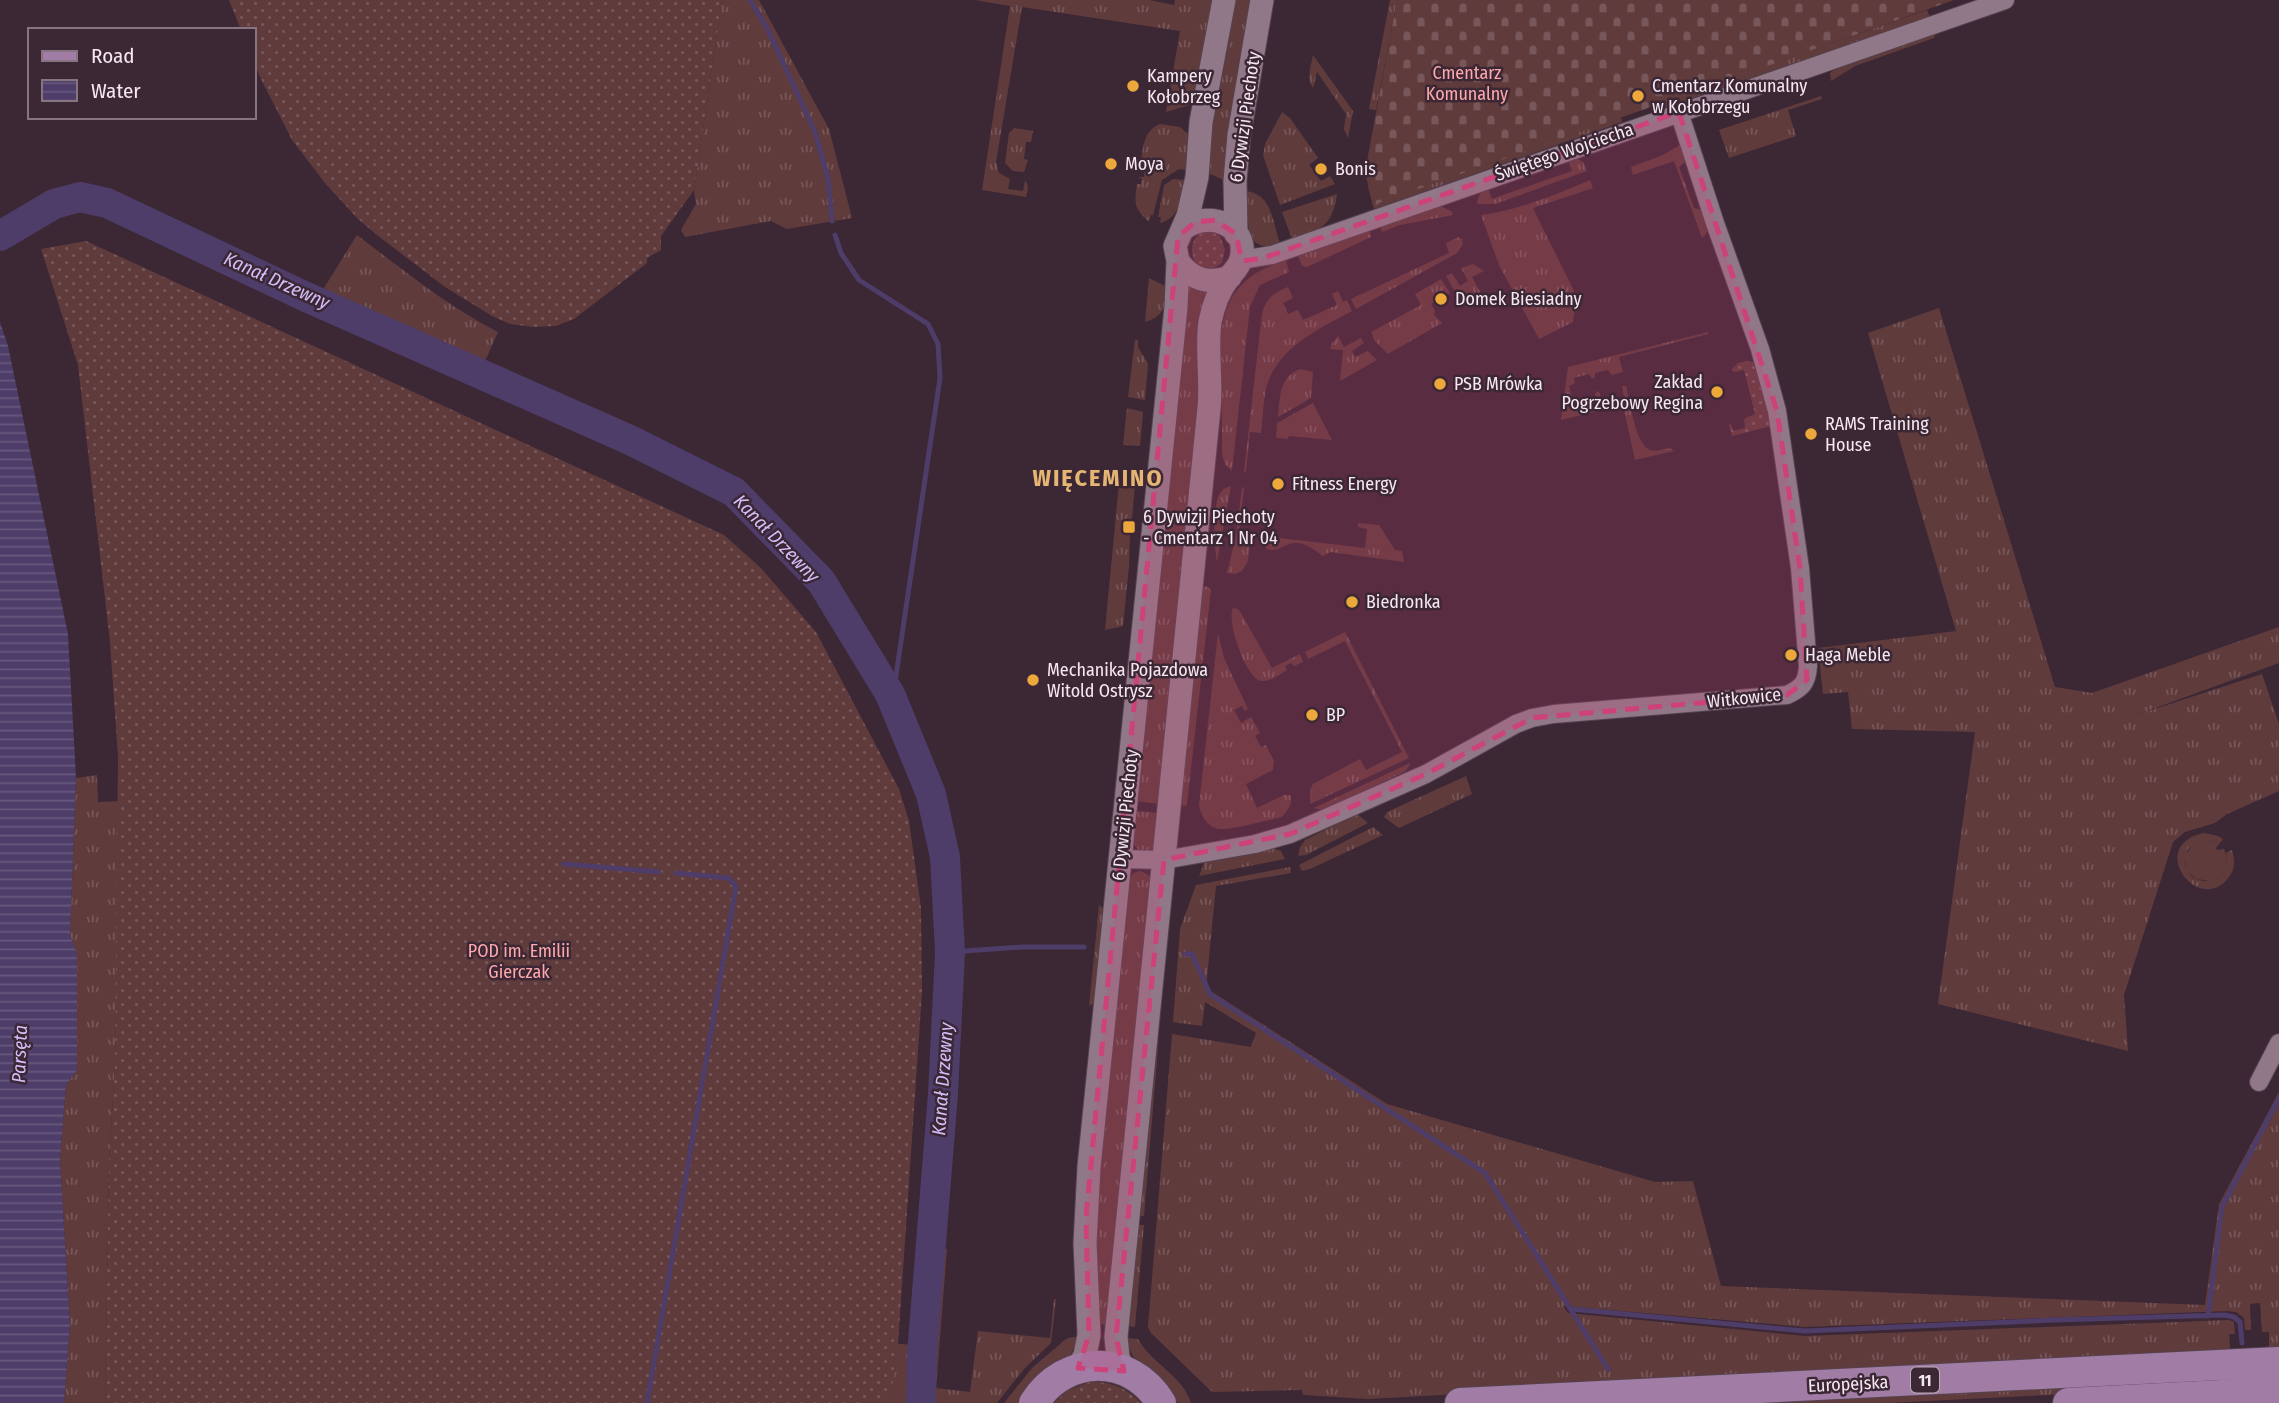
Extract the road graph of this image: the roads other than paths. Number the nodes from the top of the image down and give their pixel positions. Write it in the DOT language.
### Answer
graph roads {
  1 [pos="1224,0"];
  2 [pos="1262,0"];
  3 [pos="2005,0"];
  4 [pos="1679,112"];
  5 [pos="1183,229"];
  6 [pos="1236,234"];
  7 [pos="1178,261"];
  8 [pos="1235,268"];
  9 [pos="1121,859"];
  10 [pos="1164,860"];
  11 [pos="2279,1043"];
  12 [pos="2259,1082"];
  13 [pos="2279,1362"];
  14 [pos="1078,1368"];
  15 [pos="1124,1371"];
  16 [pos="2279,1392"];
  17 [pos="1034,1403"];
  18 [pos="1161,1403"];
  19 [pos="1460,1403"];
  20 [pos="2068,1403"];
  1 -- 5 [label="street, 6 Dywizji Piechoty"];
  2 -- 6 [label="street, 6 Dywizji Piechoty"];
  3 -- 4 [label="street, Świętego Wojciecha"];
  4 -- 8 [label="street, Świętego Wojciecha"];
  4 -- 10 [label="street, Witkowice"];
  5 -- 6 [label="street"];
  5 -- 7 [label="street, 6 Dywizji Piechoty"];
  6 -- 8 [label="street, 6 Dywizji Piechoty"];
  7 -- 8 [label="street"];
  7 -- 9 [label="street, 6 Dywizji Piechoty"];
  8 -- 10 [label="street"];
  9 -- 10 [label="street"];
  9 -- 14 [label="street, 6 Dywizji Piechoty"];
  10 -- 15 [label="street"];
  11 -- 12 [label="street"];
  13 -- 19 [label="main road, Europejska / 11"];
  14 -- 15 [label="main road"];
  14 -- 17 [label="main road"];
  15 -- 18 [label="main road"];
  16 -- 20 [label="main road"];
}
